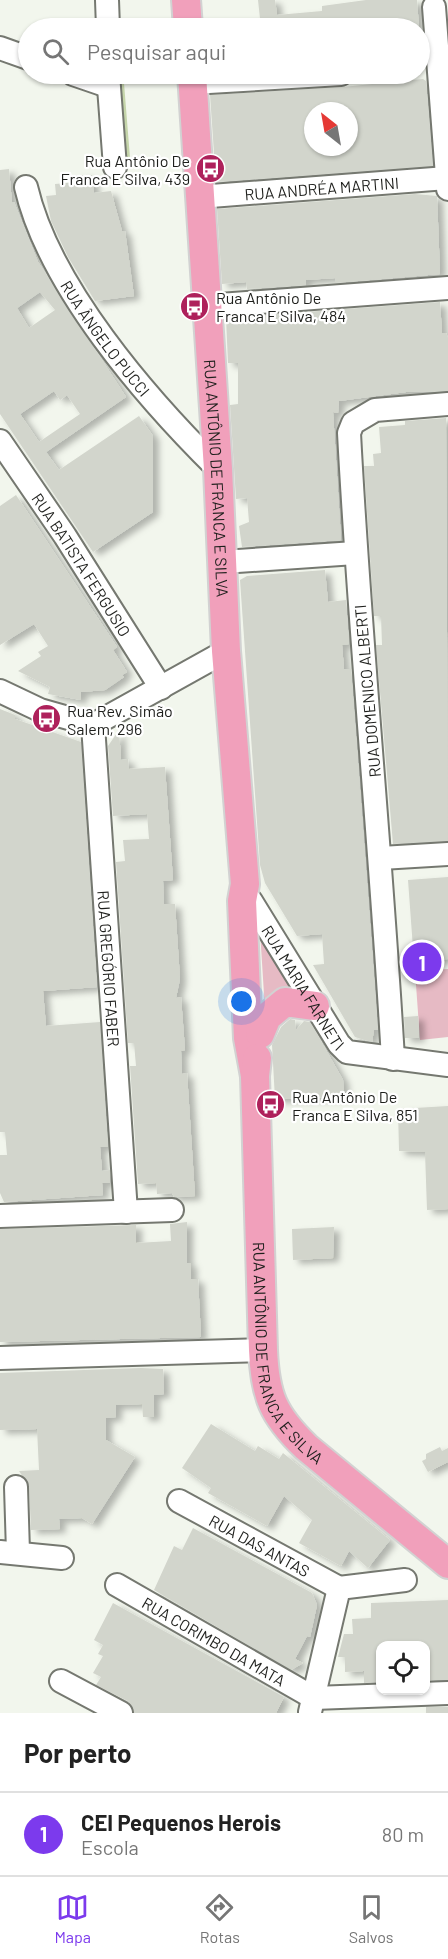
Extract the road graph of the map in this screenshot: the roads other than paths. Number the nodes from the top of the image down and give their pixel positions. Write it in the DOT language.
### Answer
graph roads {
  1 [pos="107,0"];
  2 [pos="186,0"];
  3 [pos="434,7"];
  4 [pos="108,18"];
  5 [pos="187,18"];
  6 [pos="0,48"];
  7 [pos="430,48"];
  8 [pos="18,54"];
  9 [pos="430,80"];
  10 [pos="108,84"];
  11 [pos="192,84"];
  12 [pos="115,167"];
  13 [pos="448,184"];
  14 [pos="26,187"];
  15 [pos="198,197"];
  16 [pos="448,289"];
  17 [pos="206,306"];
  18 [pos="448,404"];
  19 [pos="0,441"];
  20 [pos="218,469"];
  21 [pos="355,553"];
  22 [pos="223,562"];
  23 [pos="226,651"];
  24 [pos="161,688"];
  25 [pos="0,691"];
  26 [pos="93,725"];
  27 [pos="448,854"];
  28 [pos="381,858"];
  29 [pos="246,895"];
  30 [pos="315,1006"];
  31 [pos="260,1034"];
  32 [pos="393,1059"];
  33 [pos="448,1065"];
  34 [pos="255,1076"];
  35 [pos="172,1210"];
  36 [pos="126,1212"];
  37 [pos="0,1216"];
  38 [pos="263,1350"];
  39 [pos="0,1358"];
  40 [pos="15,1487"];
  41 [pos="179,1501"];
  42 [pos="9,1552"];
  43 [pos="62,1558"];
  44 [pos="448,1564"];
  45 [pos="405,1580"];
  46 [pos="117,1585"];
  47 [pos="339,1588"];
  48 [pos="61,1682"];
  49 [pos="448,1693"];
  50 [pos="312,1706"];
  51 [pos="120,1713"];
  1 -- 4 [label="street"];
  2 -- 5 [label="main road"];
  3 -- 7 [label="street"];
  6 -- 8 [label="street"];
  9 -- 13 [label="street"];
  10 -- 12 [label="street"];
  11 -- 15 [label="main road, RUA ANTÔNIO DE FRANCA E SILVA"];
  13 -- 15 [label="street, RUA ANDRÉA MARTINI"];
  14 -- 20 [label="street, RUA ÂNGELO PUCCI"];
  15 -- 17 [label="main road, RUA ANTÔNIO DE FRANCA E SILVA"];
  16 -- 17 [label="street"];
  17 -- 20 [label="main road, RUA ANTÔNIO DE FRANCA E SILVA"];
  18 -- 21 [label="street, RUA DOMENICO ALBERTI"];
  19 -- 24 [label="street, RUA BATISTA FERGUSIO"];
  20 -- 22 [label="main road, RUA ANTÔNIO DE FRANCA E SILVA"];
  21 -- 22 [label="street"];
  21 -- 28 [label="street, RUA DOMENICO ALBERTI"];
  22 -- 23 [label="main road, RUA ANTÔNIO DE FRANCA E SILVA"];
  23 -- 24 [label="street"];
  23 -- 29 [label="main road, RUA ANTÔNIO DE FRANCA E SILVA"];
  24 -- 26 [label="street"];
  25 -- 26 [label="street"];
  26 -- 36 [label="street, RUA GREGÓRIO FABER"];
  27 -- 28 [label="street"];
  28 -- 32 [label="street, RUA DOMENICO ALBERTI"];
  29 -- 30 [label="street, RUA MARIA FARNETI"];
  29 -- 31 [label="main road, RUA ANTÔNIO DE FRANCA E SILVA"];
  29 -- 34 [label="main road, RUA ANTÔNIO DE FRANCA E SILVA"];
  30 -- 31 [label="main road"];
  30 -- 32 [label="street, RUA MARIA FARNETI"];
  31 -- 34 [label="main road, RUA ANTÔNIO DE FRANCA E SILVA"];
  32 -- 33 [label="street, RUA MARIA FARNETI"];
  34 -- 38 [label="main road, RUA ANTÔNIO DE FRANCA E SILVA"];
  35 -- 36 [label="street"];
  36 -- 37 [label="street"];
  38 -- 39 [label="street"];
  38 -- 44 [label="main road, RUA ANTÔNIO DE FRANCA E SILVA"];
  40 -- 42 [label="street"];
  41 -- 47 [label="street, RUA DAS ANTAS"];
  42 -- 43 [label="street"];
  45 -- 47 [label="street"];
  46 -- 50 [label="street, RUA CORIMBO DA MATA"];
  47 -- 50 [label="street"];
  48 -- 51 [label="street"];
  49 -- 50 [label="street"];
}
